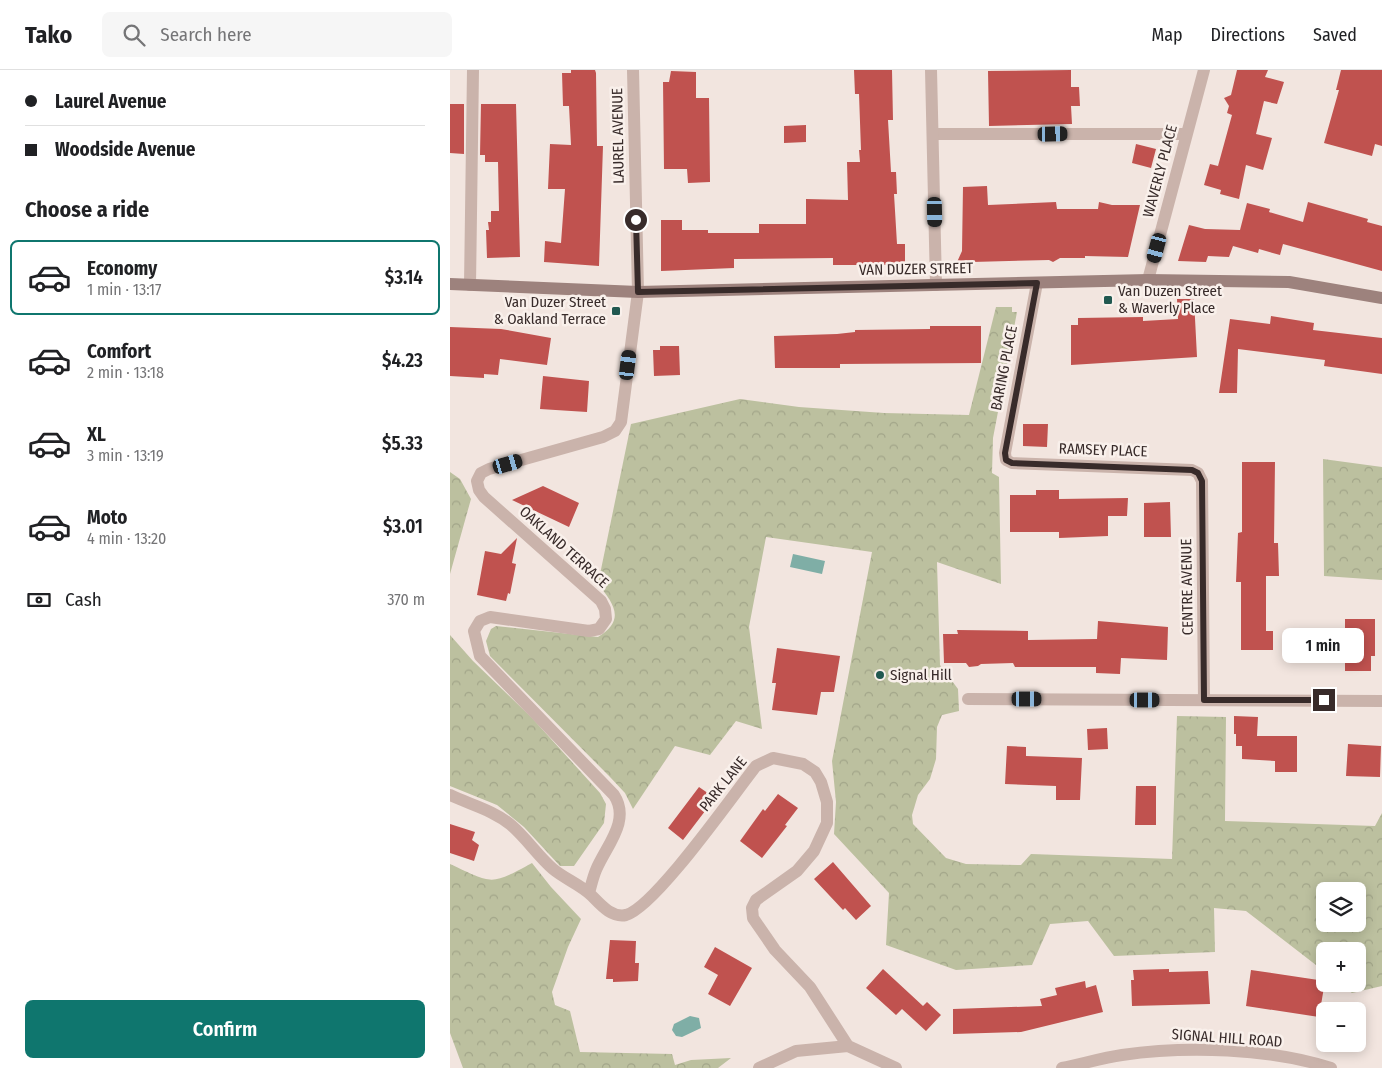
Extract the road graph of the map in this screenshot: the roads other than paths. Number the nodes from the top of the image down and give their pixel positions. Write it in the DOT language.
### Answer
graph roads {
  1 [pos="473,70"];
  2 [pos="633,70"];
  3 [pos="931,70"];
  4 [pos="1204,70"];
  5 [pos="933,134"];
  6 [pos="1186,134"];
  7 [pos="1148,280"];
  8 [pos="1037,283"];
  9 [pos="450,284"];
  10 [pos="470,285"];
  11 [pos="936,286"];
  12 [pos="638,292"];
  13 [pos="1382,298"];
  14 [pos="1006,460"];
  15 [pos="1198,473"];
  16 [pos="968,699"];
  17 [pos="1204,700"];
  18 [pos="1382,701"];
  19 [pos="450,795"];
  20 [pos="590,893"];
  21 [pos="848,1046"];
  22 [pos="759,1068"];
  23 [pos="896,1068"];
  24 [pos="1062,1068"];
  25 [pos="1331,1068"];
  1 -- 10 [label="street"];
  2 -- 12 [label="street, LAUREL AVENUE"];
  3 -- 5 [label="street"];
  4 -- 6 [label="street, WAVERLY PLACE"];
  5 -- 6 [label="street"];
  5 -- 11 [label="street"];
  6 -- 7 [label="street, WAVERLY PLACE"];
  7 -- 8 [label="main road, VAN DUZER STREET"];
  7 -- 13 [label="main road, VAN DUZER STREET"];
  8 -- 11 [label="main road, VAN DUZER STREET"];
  8 -- 14 [label="street, BARING PLACE"];
  9 -- 10 [label="main road, VAN DUZER STREET"];
  10 -- 12 [label="main road, VAN DUZER STREET"];
  11 -- 12 [label="main road, VAN DUZER STREET"];
  12 -- 20 [label="street, OAKLAND TERRACE"];
  14 -- 15 [label="street, RAMSEY PLACE"];
  15 -- 17 [label="street, CENTRE AVENUE"];
  16 -- 17 [label="street"];
  17 -- 18 [label="street"];
  19 -- 20 [label="street, PARK LANE"];
  20 -- 21 [label="street, PARK LANE"];
  21 -- 22 [label="street"];
  21 -- 23 [label="street"];
  24 -- 25 [label="street, SIGNAL HILL ROAD"];
}
